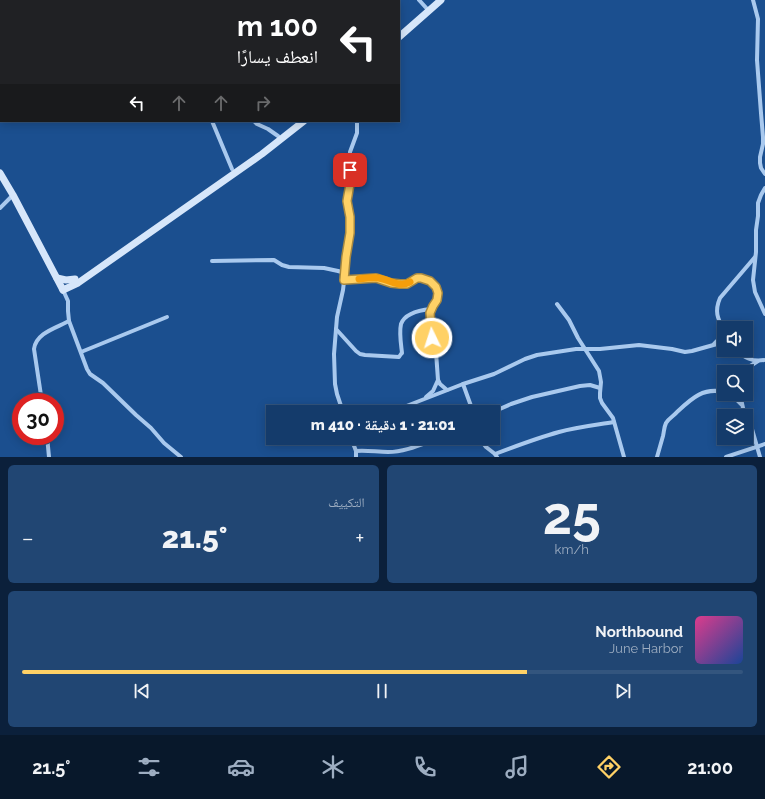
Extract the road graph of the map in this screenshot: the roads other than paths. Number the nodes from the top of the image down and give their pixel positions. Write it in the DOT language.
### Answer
graph roads {
  1 [pos="419,0"];
  2 [pos="434,0"];
  3 [pos="441,0"];
  4 [pos="753,0"];
  5 [pos="427,9"];
  6 [pos="400,30"];
  7 [pos="400,36"];
  8 [pos="212,122"];
  9 [pos="255,122"];
  10 [pos="296,122"];
  11 [pos="303,122"];
  12 [pos="357,122"];
  13 [pos="278,136"];
  14 [pos="232,169"];
  15 [pos="0,173"];
  16 [pos="765,174"];
  17 [pos="765,188"];
  18 [pos="13,195"];
  19 [pos="0,208"];
  20 [pos="755,257"];
  21 [pos="212,261"];
  22 [pos="345,274"];
  23 [pos="57,278"];
  24 [pos="75,279"];
  25 [pos="344,280"];
  26 [pos="63,290"];
  27 [pos="557,304"];
  28 [pos="431,309"];
  29 [pos="765,314"];
  30 [pos="167,317"];
  31 [pos="69,321"];
  32 [pos="336,329"];
  33 [pos="717,345"];
  34 [pos="713,346"];
  35 [pos="586,349"];
  36 [pos="81,352"];
  37 [pos="745,357"];
  38 [pos="765,360"];
  39 [pos="758,361"];
  40 [pos="751,365"];
  41 [pos="438,380"];
  42 [pos="463,384"];
  43 [pos="600,388"];
  44 [pos="447,390"];
  45 [pos="717,391"];
  46 [pos="41,393"];
  47 [pos="424,400"];
  48 [pos="739,401"];
  49 [pos="741,401"];
  50 [pos="742,404"];
  51 [pos="341,405"];
  52 [pos="410,405"];
  53 [pos="471,405"];
  54 [pos="500,409"];
  55 [pos="744,409"];
  56 [pos="614,422"];
  57 [pos="753,433"];
  58 [pos="765,444"];
  59 [pos="48,445"];
  60 [pos="354,445"];
  61 [pos="419,445"];
  62 [pos="485,445"];
  63 [pos="757,447"];
  64 [pos="356,451"];
  65 [pos="496,455"];
  66 [pos="49,457"];
  67 [pos="181,457"];
  68 [pos="356,457"];
  69 [pos="624,457"];
  70 [pos="657,457"];
  71 [pos="726,457"];
  72 [pos="760,457"];
  1 -- 5 [label="street"];
  2 -- 5 [label="street"];
  3 -- 5 [label="street"];
  4 -- 16 [label="street"];
  5 -- 6 [label="street"];
  5 -- 7 [label="street"];
  8 -- 14 [label="street"];
  9 -- 13 [label="street"];
  10 -- 13 [label="street"];
  11 -- 26 [label="street"];
  12 -- 22 [label="street"];
  13 -- 14 [label="street"];
  14 -- 24 [label="street"];
  15 -- 18 [label="street"];
  17 -- 20 [label="street"];
  18 -- 19 [label="street"];
  18 -- 23 [label="street"];
  20 -- 29 [label="street"];
  20 -- 34 [label="street"];
  21 -- 22 [label="street"];
  22 -- 25 [label="street"];
  23 -- 24 [label="street"];
  23 -- 26 [label="street"];
  24 -- 26 [label="street"];
  25 -- 28 [label="street"];
  25 -- 32 [label="street"];
  26 -- 31 [label="street"];
  27 -- 35 [label="street"];
  28 -- 32 [label="street"];
  28 -- 41 [label="street"];
  30 -- 36 [label="street"];
  31 -- 36 [label="street"];
  31 -- 46 [label="street"];
  32 -- 51 [label="street"];
  33 -- 34 [label="street"];
  34 -- 35 [label="street"];
  35 -- 42 [label="street"];
  35 -- 43 [label="street"];
  36 -- 67 [label="street"];
  37 -- 39 [label="street"];
  38 -- 39 [label="street"];
  39 -- 40 [label="street"];
  41 -- 44 [label="street"];
  41 -- 47 [label="street"];
  42 -- 44 [label="street"];
  42 -- 53 [label="street"];
  43 -- 54 [label="street"];
  43 -- 56 [label="street"];
  44 -- 47 [label="street"];
  45 -- 70 [label="street"];
  47 -- 52 [label="street"];
  48 -- 50 [label="street"];
  49 -- 50 [label="street"];
  50 -- 55 [label="street"];
  56 -- 65 [label="street"];
  56 -- 69 [label="street"];
  57 -- 63 [label="street"];
  58 -- 63 [label="street"];
  59 -- 66 [label="street"];
  60 -- 64 [label="street"];
  61 -- 64 [label="street"];
  62 -- 65 [label="street"];
  63 -- 71 [label="street"];
  63 -- 72 [label="street"];
  64 -- 68 [label="street"];
}
